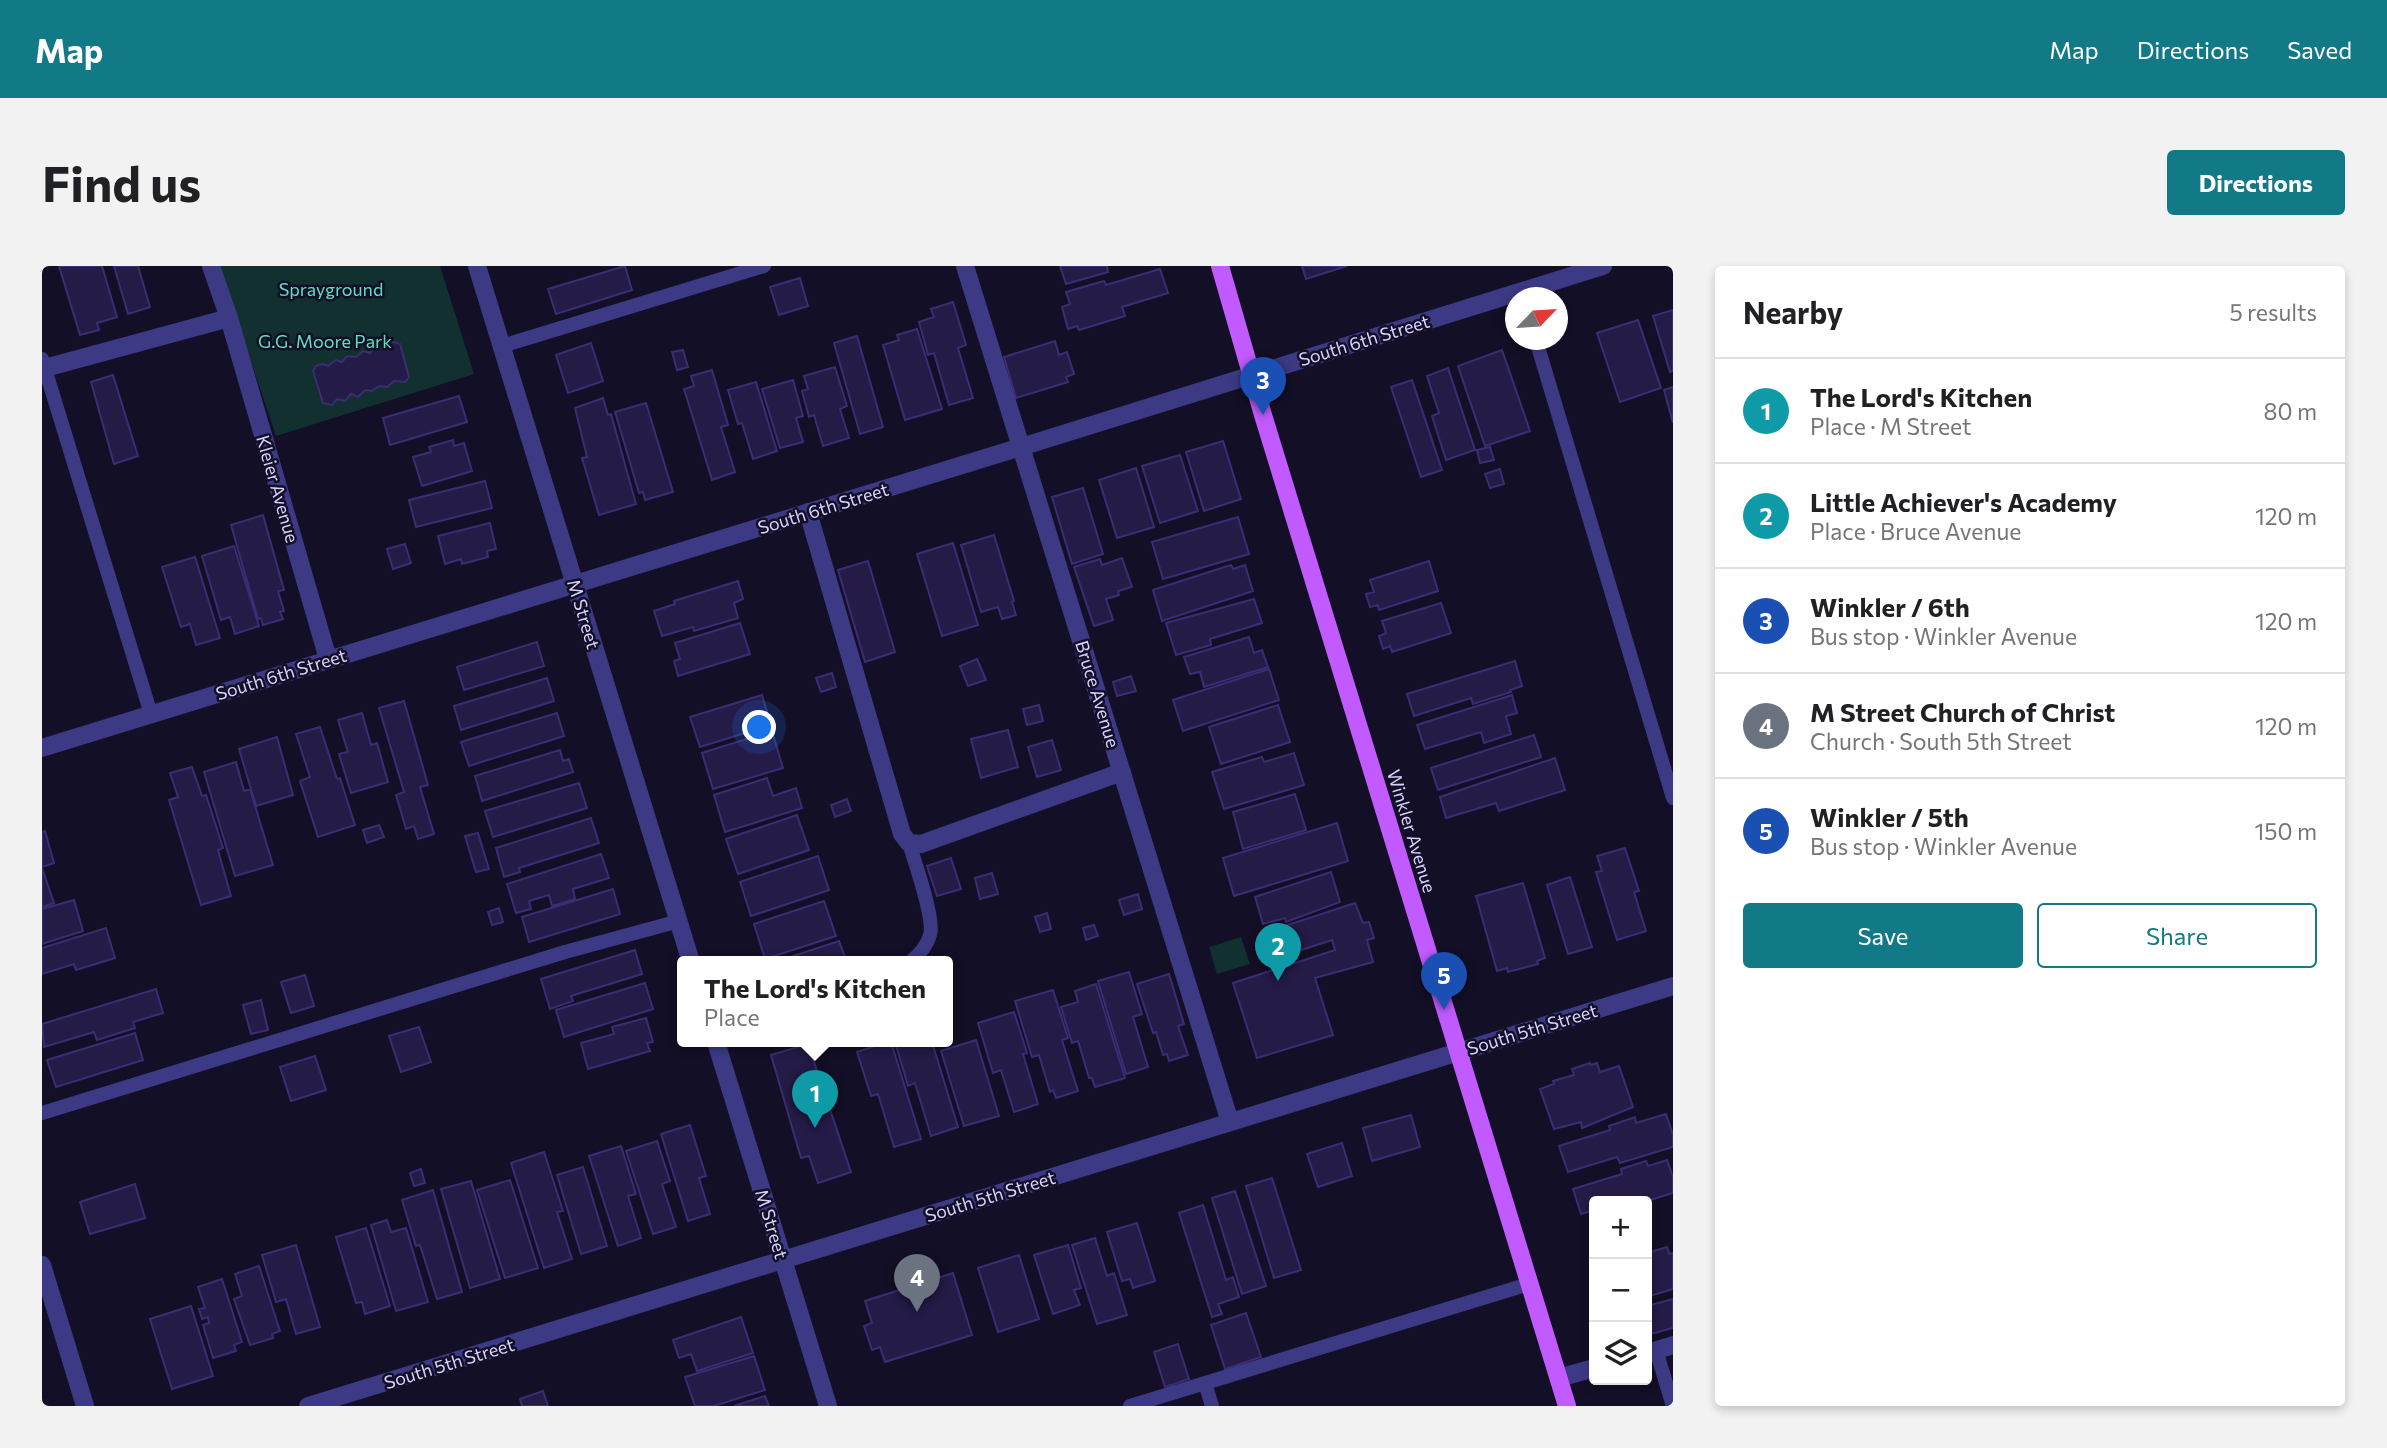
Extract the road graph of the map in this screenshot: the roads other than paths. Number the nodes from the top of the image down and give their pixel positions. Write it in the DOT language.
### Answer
graph roads {
  1 [pos="211,266"];
  2 [pos="477,266"];
  3 [pos="764,266"];
  4 [pos="965,266"];
  5 [pos="1220,266"];
  6 [pos="1601,266"];
  7 [pos="1542,287"];
  8 [pos="1505,299"];
  9 [pos="229,318"];
  10 [pos="502,346"];
  11 [pos="1539,350"];
  12 [pos="44,364"];
  13 [pos="1251,376"];
  14 [pos="1021,447"];
  15 [pos="808,512"];
  16 [pos="575,583"];
  17 [pos="328,659"];
  18 [pos="151,714"];
  19 [pos="42,748"];
  20 [pos="1122,772"];
  21 [pos="1673,798"];
  22 [pos="909,843"];
  23 [pos="679,921"];
  24 [pos="689,956"];
  25 [pos="918,956"];
  26 [pos="1673,986"];
  27 [pos="718,1047"];
  28 [pos="1457,1051"];
  29 [pos="42,1113"];
  30 [pos="1230,1122"];
  31 [pos="783,1260"];
  32 [pos="42,1265"];
  33 [pos="1530,1284"];
  34 [pos="1659,1349"];
  35 [pos="1589,1369"];
  36 [pos="1559,1378"];
  37 [pos="1205,1383"];
  38 [pos="85,1406"];
  39 [pos="308,1406"];
  40 [pos="828,1406"];
  41 [pos="1130,1406"];
  42 [pos="1212,1406"];
  43 [pos="1567,1406"];
  44 [pos="1673,1406"];
  1 -- 9 [label="street, Kleier Avenue"];
  2 -- 10 [label="street, M Street"];
  3 -- 10 [label="lane"];
  4 -- 14 [label="street, Bruce Avenue"];
  5 -- 13 [label="main road, Winkler Avenue"];
  6 -- 7 [label="street, South 6th Street"];
  8 -- 13 [label="street, South 6th Street"];
  9 -- 12 [label="street"];
  9 -- 17 [label="street, Kleier Avenue"];
  10 -- 16 [label="street, M Street"];
  11 -- 21 [label="lane"];
  12 -- 18 [label="lane"];
  13 -- 14 [label="street, South 6th Street"];
  13 -- 28 [label="main road, Winkler Avenue"];
  14 -- 15 [label="street, South 6th Street"];
  14 -- 20 [label="street, Bruce Avenue"];
  15 -- 16 [label="street, South 6th Street"];
  15 -- 22 [label="street"];
  16 -- 17 [label="street, South 6th Street"];
  16 -- 23 [label="street, M Street"];
  17 -- 18 [label="street, South 6th Street"];
  18 -- 19 [label="street, South 6th Street"];
  20 -- 22 [label="street"];
  20 -- 30 [label="street, Bruce Avenue"];
  22 -- 25 [label="lane"];
  23 -- 24 [label="street, M Street"];
  23 -- 29 [label="lane"];
  26 -- 28 [label="street, South 5th Street"];
  27 -- 31 [label="street, M Street"];
  28 -- 30 [label="street, South 5th Street"];
  28 -- 33 [label="main road, Winkler Avenue"];
  30 -- 31 [label="street, South 5th Street"];
  31 -- 39 [label="street, South 5th Street"];
  31 -- 40 [label="street, M Street"];
  32 -- 38 [label="street"];
  33 -- 36 [label="main road, Winkler Avenue"];
  33 -- 37 [label="lane"];
  34 -- 44 [label="lane"];
  35 -- 36 [label="street"];
  36 -- 43 [label="main road, Winkler Avenue"];
  37 -- 41 [label="lane"];
  37 -- 42 [label="lane"];
}
